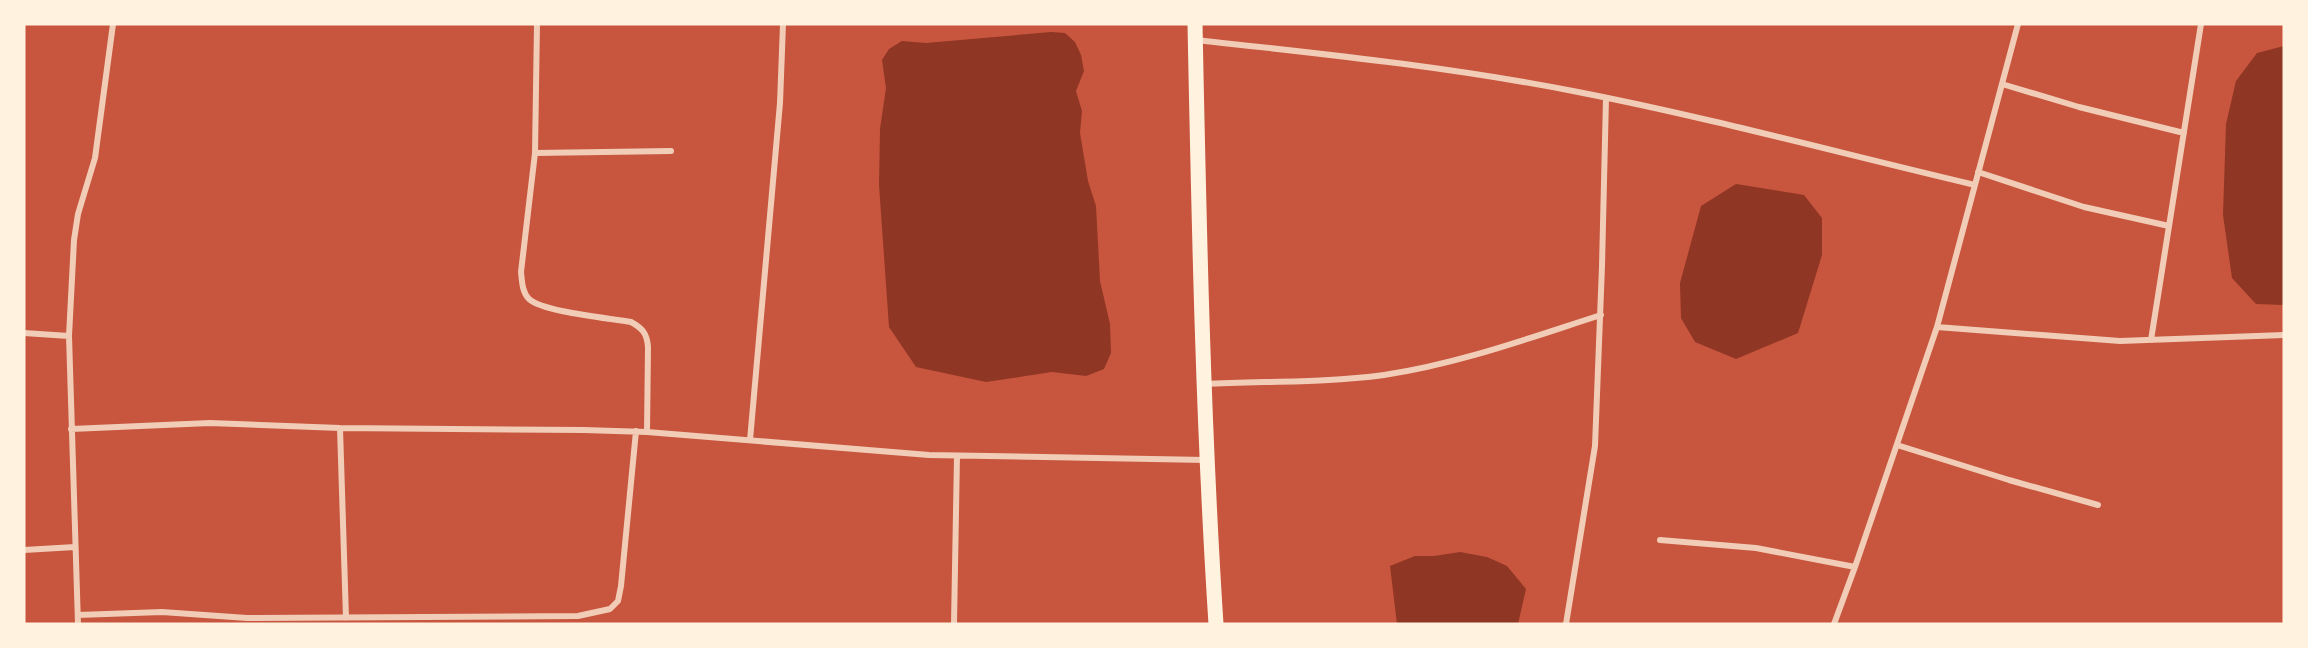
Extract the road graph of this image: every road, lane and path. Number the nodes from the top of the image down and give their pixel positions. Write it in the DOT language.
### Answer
graph roads {
  1 [pos="113,24"];
  2 [pos="537,24"];
  3 [pos="783,24"];
  4 [pos="1195,24"];
  5 [pos="2018,24"];
  6 [pos="2201,24"];
  7 [pos="1196,40"];
  8 [pos="2002,84"];
  9 [pos="1606,98"];
  10 [pos="2184,133"];
  11 [pos="671,151"];
  12 [pos="535,153"];
  13 [pos="1978,172"];
  14 [pos="1975,185"];
  15 [pos="2169,225"];
  16 [pos="1601,315"];
  17 [pos="1937,327"];
  18 [pos="24,333"];
  19 [pos="2284,335"];
  20 [pos="69,336"];
  21 [pos="2151,340"];
  22 [pos="1204,384"];
  23 [pos="340,428"];
  24 [pos="71,429"];
  25 [pos="636,431"];
  26 [pos="647,432"];
  27 [pos="750,440"];
  28 [pos="1897,445"];
  29 [pos="957,456"];
  30 [pos="1207,460"];
  31 [pos="2098,505"];
  32 [pos="1660,540"];
  33 [pos="75,547"];
  34 [pos="24,550"];
  35 [pos="1855,567"];
  36 [pos="78,615"];
  37 [pos="346,618"];
  38 [pos="78,624"];
  39 [pos="954,624"];
  40 [pos="1216,624"];
  41 [pos="1566,624"];
  42 [pos="1834,624"];
  1 -- 20 [label="street"];
  2 -- 12 [label="street"];
  3 -- 27 [label="street"];
  4 -- 7 [label="main road"];
  5 -- 8 [label="street"];
  6 -- 10 [label="street"];
  7 -- 9 [label="street"];
  7 -- 22 [label="main road"];
  8 -- 10 [label="street"];
  8 -- 13 [label="street"];
  9 -- 14 [label="street"];
  9 -- 16 [label="street"];
  10 -- 15 [label="street"];
  11 -- 12 [label="street"];
  12 -- 26 [label="street"];
  13 -- 14 [label="street"];
  13 -- 15 [label="street"];
  14 -- 17 [label="street"];
  15 -- 21 [label="street"];
  16 -- 22 [label="street"];
  16 -- 41 [label="street"];
  17 -- 21 [label="street"];
  17 -- 28 [label="street"];
  18 -- 20 [label="street"];
  19 -- 21 [label="street"];
  20 -- 24 [label="street"];
  22 -- 30 [label="main road"];
  23 -- 24 [label="street"];
  23 -- 25 [label="street"];
  23 -- 37 [label="street"];
  24 -- 33 [label="street"];
  25 -- 26 [label="street"];
  25 -- 37 [label="street"];
  26 -- 27 [label="street"];
  27 -- 29 [label="street"];
  28 -- 31 [label="street"];
  28 -- 35 [label="street"];
  29 -- 30 [label="street"];
  29 -- 39 [label="street"];
  30 -- 40 [label="main road"];
  32 -- 35 [label="street"];
  33 -- 34 [label="street"];
  33 -- 36 [label="street"];
  35 -- 42 [label="street"];
  36 -- 37 [label="street"];
  36 -- 38 [label="street"];
}
